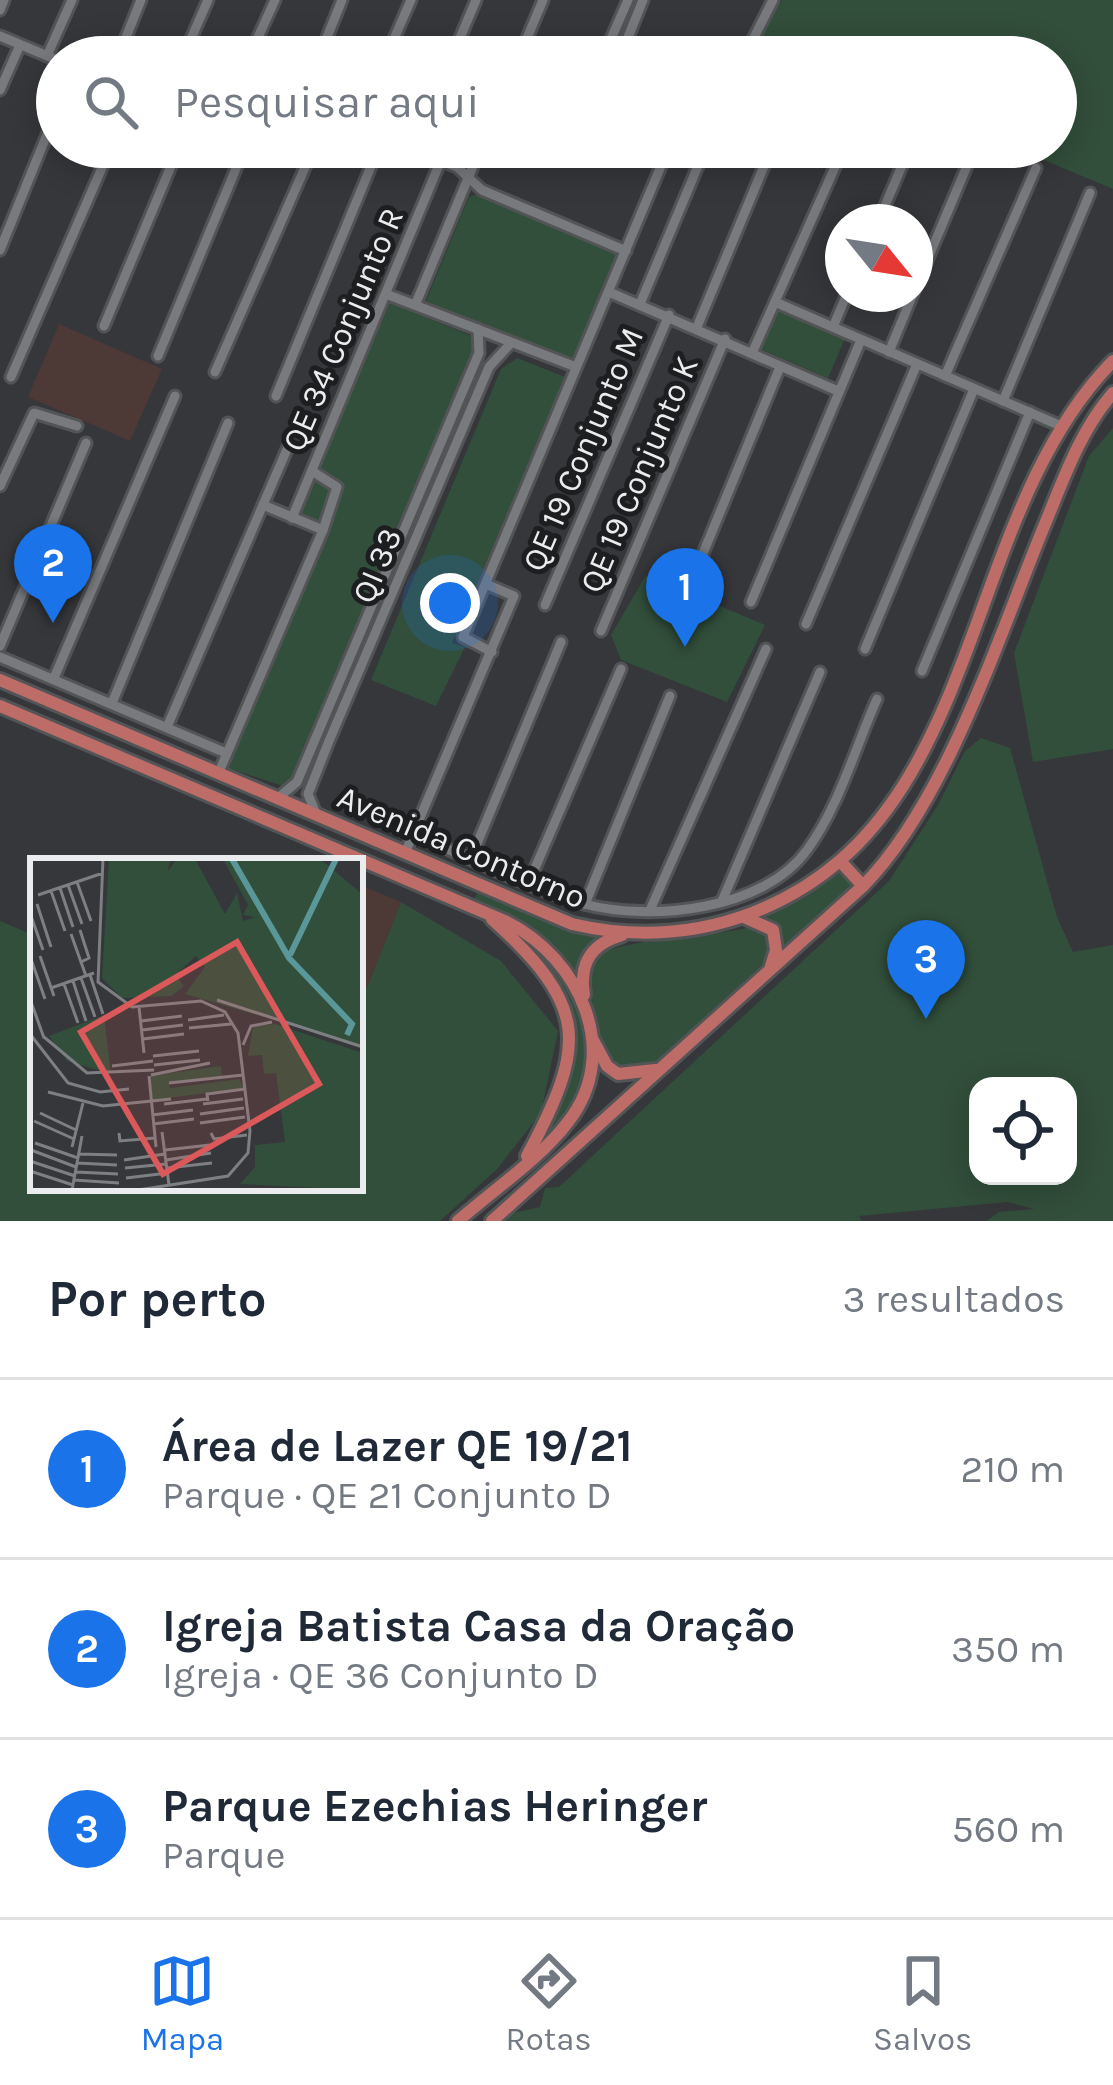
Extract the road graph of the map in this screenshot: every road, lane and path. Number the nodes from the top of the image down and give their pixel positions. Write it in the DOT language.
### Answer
graph roads {
  1 [pos="4,0"];
  2 [pos="71,0"];
  3 [pos="141,0"];
  4 [pos="208,0"];
  5 [pos="275,0"];
  6 [pos="342,0"];
  7 [pos="411,0"];
  8 [pos="476,0"];
  9 [pos="544,0"];
  10 [pos="628,0"];
  11 [pos="643,0"];
  12 [pos="773,0"];
  13 [pos="0,10"];
  14 [pos="0,36"];
  15 [pos="59,36"];
  16 [pos="126,36"];
  17 [pos="192,36"];
  18 [pos="259,36"];
  19 [pos="327,36"];
  20 [pos="395,36"];
  21 [pos="461,36"];
  22 [pos="528,36"];
  23 [pos="612,36"];
  24 [pos="628,36"];
  25 [pos="753,36"];
  26 [pos="20,45"];
  27 [pos="36,52"];
  28 [pos="0,90"];
  29 [pos="36,162"];
  30 [pos="102,168"];
  31 [pos="170,168"];
  32 [pos="236,168"];
  33 [pos="305,168"];
  34 [pos="370,168"];
  35 [pos="438,168"];
  36 [pos="454,168"];
  37 [pos="473,168"];
  38 [pos="660,168"];
  39 [pos="697,168"];
  40 [pos="763,168"];
  41 [pos="835,168"];
  42 [pos="901,168"];
  43 [pos="966,168"];
  44 [pos="1036,168"];
  45 [pos="469,177"];
  46 [pos="1090,193"];
  47 [pos="886,204"];
  48 [pos="933,247"];
  49 [pos="0,250"];
  50 [pos="626,251"];
  51 [pos="609,292"];
  52 [pos="386,294"];
  53 [pos="775,302"];
  54 [pos="416,303"];
  55 [pos="640,304"];
  56 [pos="839,312"];
  57 [pos="906,312"];
  58 [pos="669,315"];
  59 [pos="104,326"];
  60 [pos="833,326"];
  61 [pos="697,327"];
  62 [pos="478,329"];
  63 [pos="725,339"];
  64 [pos="861,340"];
  65 [pos="512,343"];
  66 [pos="753,351"];
  67 [pos="889,352"];
  68 [pos="158,356"];
  69 [pos="1113,361"];
  70 [pos="917,364"];
  71 [pos="780,367"];
  72 [pos="576,368"];
  73 [pos="215,372"];
  74 [pos="944,376"];
  75 [pos="11,377"];
  76 [pos="1089,386"];
  77 [pos="974,388"];
  78 [pos="838,391"];
  79 [pos="175,396"];
  80 [pos="276,396"];
  81 [pos="1110,396"];
  82 [pos="1003,400"];
  83 [pos="1030,412"];
  84 [pos="229,423"];
  85 [pos="446,423"];
  86 [pos="1061,425"];
  87 [pos="77,426"];
  88 [pos="463,431"];
  89 [pos="86,443"];
  90 [pos="288,447"];
  91 [pos="1043,467"];
  92 [pos="311,471"];
  93 [pos="1063,480"];
  94 [pos="0,486"];
  95 [pos="263,505"];
  96 [pos="292,518"];
  97 [pos="322,530"];
  98 [pos="692,580"];
  99 [pos="486,584"];
  100 [pos="751,602"];
  101 [pos="545,604"];
  102 [pos="806,624"];
  103 [pos="601,631"];
  104 [pos="561,642"];
  105 [pos="0,646"];
  106 [pos="766,649"];
  107 [pos="865,649"];
  108 [pos="492,652"];
  109 [pos="0,657"];
  110 [pos="621,669"];
  111 [pos="922,670"];
  112 [pos="820,672"];
  113 [pos="53,678"];
  114 [pos="1,681"];
  115 [pos="670,696"];
  116 [pos="877,699"];
  117 [pos="112,704"];
  118 [pos="0,706"];
  119 [pos="91,718"];
  120 [pos="167,727"];
  121 [pos="316,735"];
  122 [pos="75,737"];
  123 [pos="329,741"];
  124 [pos="164,749"];
  125 [pos="226,753"];
  126 [pos="151,769"];
  127 [pos="219,772"];
  128 [pos="278,797"];
  129 [pos="316,814"];
  130 [pos="413,834"];
  131 [pos="405,853"];
  132 [pos="358,858"];
  133 [pos="471,858"];
  134 [pos="363,860"];
  135 [pos="841,862"];
  136 [pos="471,881"];
  137 [pos="529,883"];
  138 [pos="766,886"];
  139 [pos="863,886"];
  140 [pos="453,899"];
  141 [pos="722,901"];
  142 [pos="780,902"];
  143 [pos="585,904"];
  144 [pos="650,910"];
  145 [pos="484,912"];
  146 [pos="741,917"];
  147 [pos="629,934"];
  148 [pos="770,967"];
  149 [pos="586,1005"];
  150 [pos="592,1039"];
  151 [pos="660,1068"];
  152 [pos="524,1162"];
  153 [pos="458,1221"];
  154 [pos="492,1221"];
  1 -- 13 [label="street"];
  2 -- 15 [label="street"];
  3 -- 16 [label="street"];
  4 -- 17 [label="street"];
  5 -- 18 [label="street"];
  6 -- 19 [label="street"];
  7 -- 20 [label="street"];
  8 -- 21 [label="street"];
  9 -- 22 [label="street"];
  10 -- 23 [label="street"];
  11 -- 24 [label="street"];
  12 -- 25 [label="street"];
  14 -- 26 [label="street"];
  26 -- 27 [label="street"];
  26 -- 28 [label="street"];
  29 -- 49 [label="street"];
  30 -- 75 [label="street"];
  31 -- 59 [label="street"];
  32 -- 68 [label="street"];
  33 -- 73 [label="street"];
  34 -- 80 [label="street"];
  35 -- 52 [label="street, QE 34 Conjunto R"];
  36 -- 45 [label="street"];
  37 -- 45 [label="street"];
  38 -- 50 [label="street"];
  39 -- 55 [label="street"];
  40 -- 61 [label="street"];
  41 -- 53 [label="street"];
  42 -- 47 [label="street"];
  43 -- 48 [label="street"];
  44 -- 74 [label="street"];
  45 -- 50 [label="street"];
  45 -- 54 [label="street"];
  46 -- 82 [label="street"];
  50 -- 51 [label="street"];
  51 -- 55 [label="street"];
  51 -- 72 [label="street"];
  52 -- 54 [label="street"];
  52 -- 92 [label="street, QE 34 Conjunto R"];
  53 -- 60 [label="street"];
  53 -- 66 [label="street"];
  54 -- 62 [label="street"];
  55 -- 58 [label="street"];
  56 -- 60 [label="street"];
  57 -- 67 [label="street"];
  58 -- 61 [label="street"];
  58 -- 101 [label="street, QE 19 Conjunto M"];
  60 -- 64 [label="street"];
  61 -- 63 [label="street"];
  62 -- 65 [label="street"];
  62 -- 85 [label="street, QI 33"];
  63 -- 66 [label="street"];
  63 -- 103 [label="street, QE 19 Conjunto K"];
  64 -- 67 [label="street"];
  64 -- 78 [label="street"];
  65 -- 72 [label="street"];
  65 -- 88 [label="street, QI 33"];
  66 -- 71 [label="street"];
  67 -- 70 [label="street"];
  69 -- 76 [label="main road, Avenida Contorno"];
  70 -- 74 [label="street"];
  70 -- 102 [label="street"];
  71 -- 78 [label="street"];
  71 -- 98 [label="street"];
  72 -- 99 [label="street"];
  74 -- 77 [label="street"];
  76 -- 81 [label="main road"];
  76 -- 86 [label="main road, Avenida Contorno"];
  77 -- 82 [label="street"];
  77 -- 107 [label="street"];
  78 -- 100 [label="street"];
  79 -- 113 [label="street"];
  81 -- 93 [label="main road"];
  82 -- 83 [label="street"];
  83 -- 86 [label="street"];
  83 -- 111 [label="street"];
  84 -- 117 [label="street"];
  85 -- 88 [label="street"];
  85 -- 121 [label="street, QI 33"];
  86 -- 91 [label="main road, Avenida Contorno"];
  87 -- 94 [label="street"];
  88 -- 123 [label="street, QI 33"];
  89 -- 105 [label="street"];
  90 -- 95 [label="street"];
  91 -- 93 [label="main road"];
  91 -- 135 [label="main road, Avenida Contorno"];
  92 -- 96 [label="street, QE 34 Conjunto R"];
  92 -- 97 [label="street"];
  93 -- 139 [label="main road"];
  95 -- 96 [label="street"];
  95 -- 120 [label="street"];
  96 -- 97 [label="street"];
  97 -- 125 [label="street"];
  99 -- 108 [label="street"];
  99 -- 108 [label="street"];
  104 -- 133 [label="street"];
  106 -- 144 [label="street"];
  108 -- 130 [label="street"];
  109 -- 113 [label="street"];
  110 -- 137 [label="street"];
  112 -- 141 [label="street"];
  113 -- 117 [label="street"];
  114 -- 119 [label="main road, Avenida Contorno"];
  115 -- 143 [label="street"];
  116 -- 138 [label="street"];
  117 -- 120 [label="street"];
  118 -- 122 [label="main road, Avenida Contorno"];
  119 -- 122 [label="main road"];
  119 -- 124 [label="main road, Avenida Contorno"];
  120 -- 125 [label="street"];
  121 -- 123 [label="street"];
  121 -- 128 [label="street, QI 33"];
  122 -- 126 [label="main road, Avenida Contorno"];
  123 -- 129 [label="street, QI 33"];
  124 -- 126 [label="main road"];
  124 -- 127 [label="main road, Avenida Contorno"];
  125 -- 127 [label="street"];
  126 -- 132 [label="main road, Avenida Contorno"];
  127 -- 128 [label="main road, Avenida Contorno"];
  128 -- 129 [label="main road, Avenida Contorno"];
  129 -- 131 [label="main road, Avenida Contorno"];
  130 -- 131 [label="street"];
  130 -- 133 [label="street"];
  131 -- 136 [label="main road, Avenida Contorno"];
  133 -- 137 [label="street"];
  134 -- 140 [label="main road, Avenida Contorno"];
  135 -- 139 [label="main road"];
  135 -- 142 [label="main road, Avenida Contorno"];
  136 -- 140 [label="main road"];
  136 -- 147 [label="main road, Avenida Contorno"];
  137 -- 143 [label="street"];
  138 -- 141 [label="street"];
  138 -- 142 [label="street"];
  139 -- 148 [label="main road"];
  140 -- 145 [label="main road, Avenida Contorno"];
  141 -- 144 [label="street"];
  142 -- 146 [label="main road, Avenida Contorno"];
  143 -- 144 [label="street"];
  145 -- 149 [label="main road, Avenida Contorno"];
  145 -- 152 [label="main road"];
  146 -- 147 [label="main road, Avenida Contorno"];
  146 -- 148 [label="main road"];
  147 -- 149 [label="main road"];
  148 -- 151 [label="main road"];
  149 -- 150 [label="main road, Avenida Contorno"];
  150 -- 151 [label="main road"];
  150 -- 152 [label="main road"];
  151 -- 154 [label="main road"];
  152 -- 153 [label="main road"];
}
